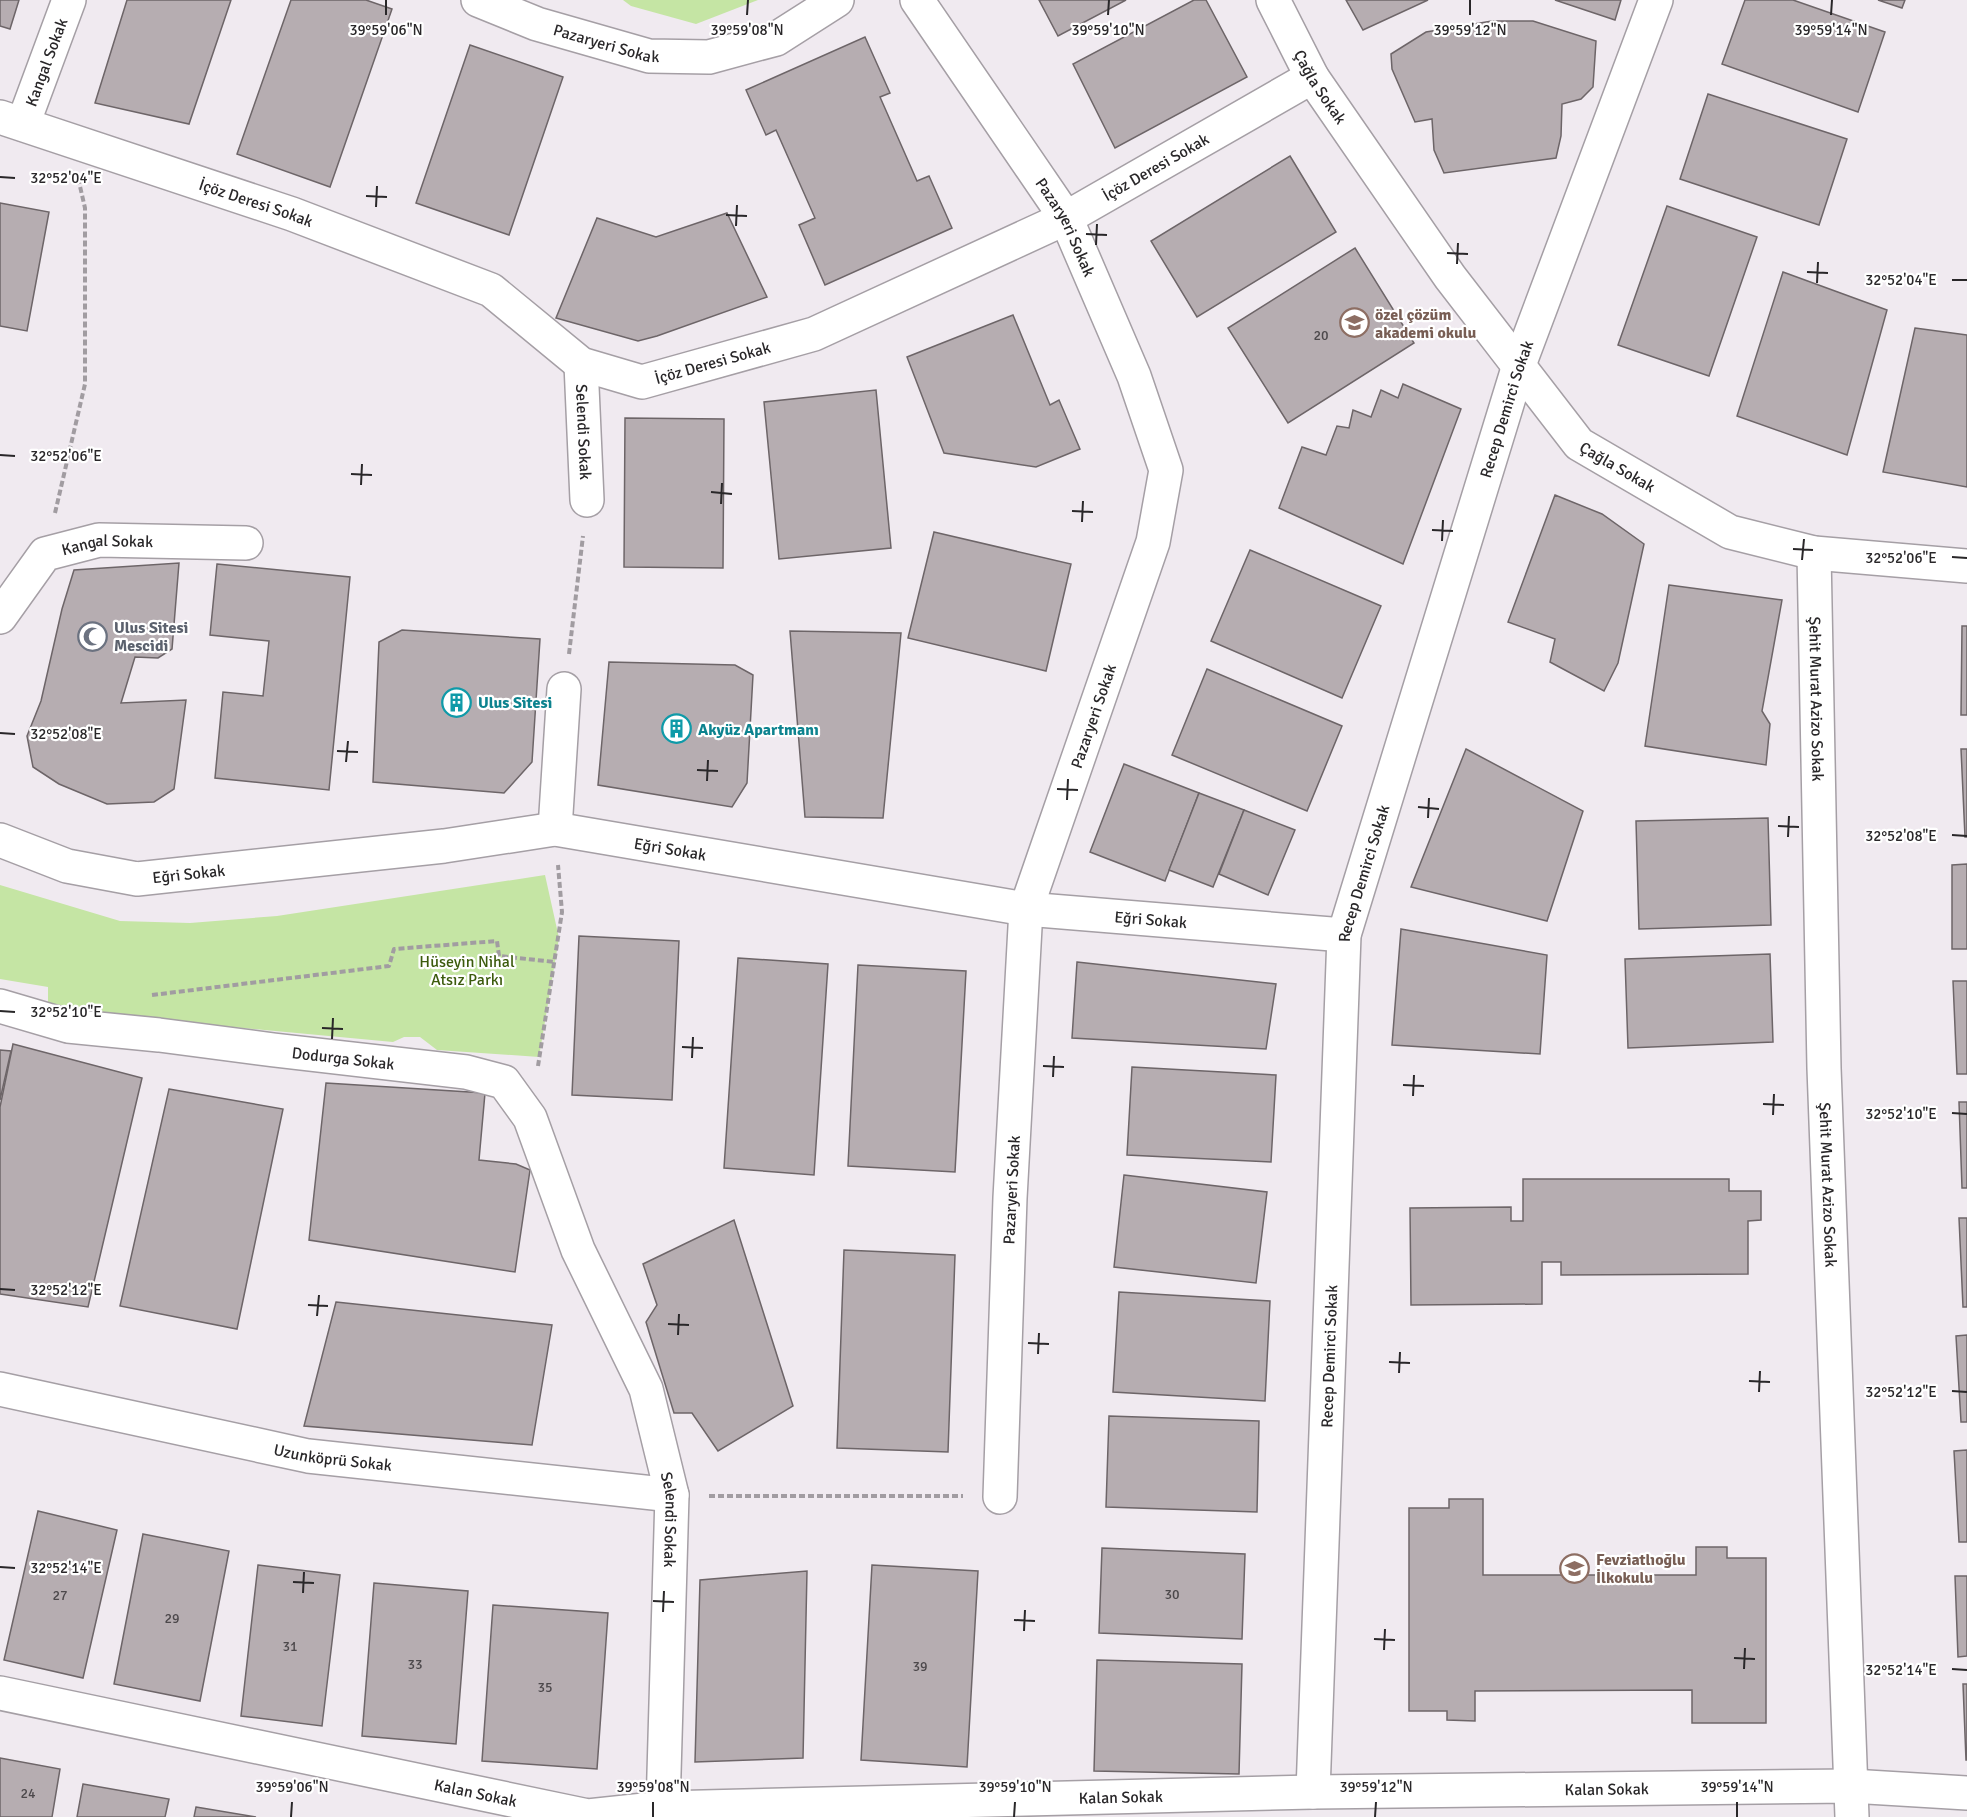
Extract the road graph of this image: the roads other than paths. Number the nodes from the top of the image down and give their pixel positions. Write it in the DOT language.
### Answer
graph roads {
  1 [pos="69,0"];
  2 [pos="477,0"];
  3 [pos="837,0"];
  4 [pos="917,0"];
  5 [pos="1273,0"];
  6 [pos="1656,0"];
  7 [pos="1312,78"];
  8 [pos="12,121"];
  9 [pos="1066,218"];
  10 [pos="581,364"];
  11 [pos="1519,365"];
  12 [pos="587,500"];
  13 [pos="246,543"];
  14 [pos="1814,553"];
  15 [pos="1967,566"];
  16 [pos="0,617"];
  17 [pos="564,689"];
  18 [pos="555,829"];
  19 [pos="0,840"];
  20 [pos="1026,909"];
  21 [pos="1344,935"];
  22 [pos="0,1006"];
  23 [pos="578,1250"];
  24 [pos="0,1389"];
  25 [pos="672,1495"];
  26 [pos="1000,1497"];
  27 [pos="0,1693"];
  28 [pos="1313,1792"];
  29 [pos="1967,1793"];
  30 [pos="1851,1802"];
  31 [pos="663,1808"];
  32 [pos="588,1816"];
  1 -- 8 [label="street, Kangal Sokak"];
  2 -- 3 [label="street, Pazaryeri Sokak"];
  4 -- 9 [label="street, Pazaryeri Sokak"];
  5 -- 7 [label="street, Çağla Sokak"];
  6 -- 11 [label="street, Recep Demirci Sokak"];
  7 -- 9 [label="street, İçöz Deresi Sokak"];
  7 -- 11 [label="street, Çağla Sokak"];
  8 -- 10 [label="street, İçöz Deresi Sokak"];
  9 -- 10 [label="street, İçöz Deresi Sokak"];
  9 -- 20 [label="street, Pazaryeri Sokak"];
  10 -- 12 [label="street, Selendi Sokak"];
  11 -- 14 [label="street, Çağla Sokak"];
  11 -- 21 [label="street, Recep Demirci Sokak"];
  13 -- 16 [label="street, Kangal Sokak"];
  14 -- 15 [label="street, Çağla Sokak"];
  14 -- 30 [label="street, Şehit Murat Azizo Sokak"];
  17 -- 18 [label="street"];
  18 -- 19 [label="street, Eğri Sokak"];
  18 -- 20 [label="street, Eğri Sokak"];
  20 -- 21 [label="street, Eğri Sokak"];
  20 -- 26 [label="street, Pazaryeri Sokak"];
  21 -- 28 [label="street, Recep Demirci Sokak"];
  22 -- 23 [label="street, Dodurga Sokak"];
  23 -- 25 [label="street, Selendi Sokak"];
  24 -- 25 [label="street, Uzunköprü Sokak"];
  25 -- 31 [label="street, Selendi Sokak"];
  27 -- 32 [label="street, Kalan Sokak"];
  28 -- 30 [label="street, Kalan Sokak"];
  28 -- 31 [label="street, Kalan Sokak"];
  29 -- 30 [label="street, Kalan Sokak"];
  31 -- 32 [label="street, Kalan Sokak"];
}
